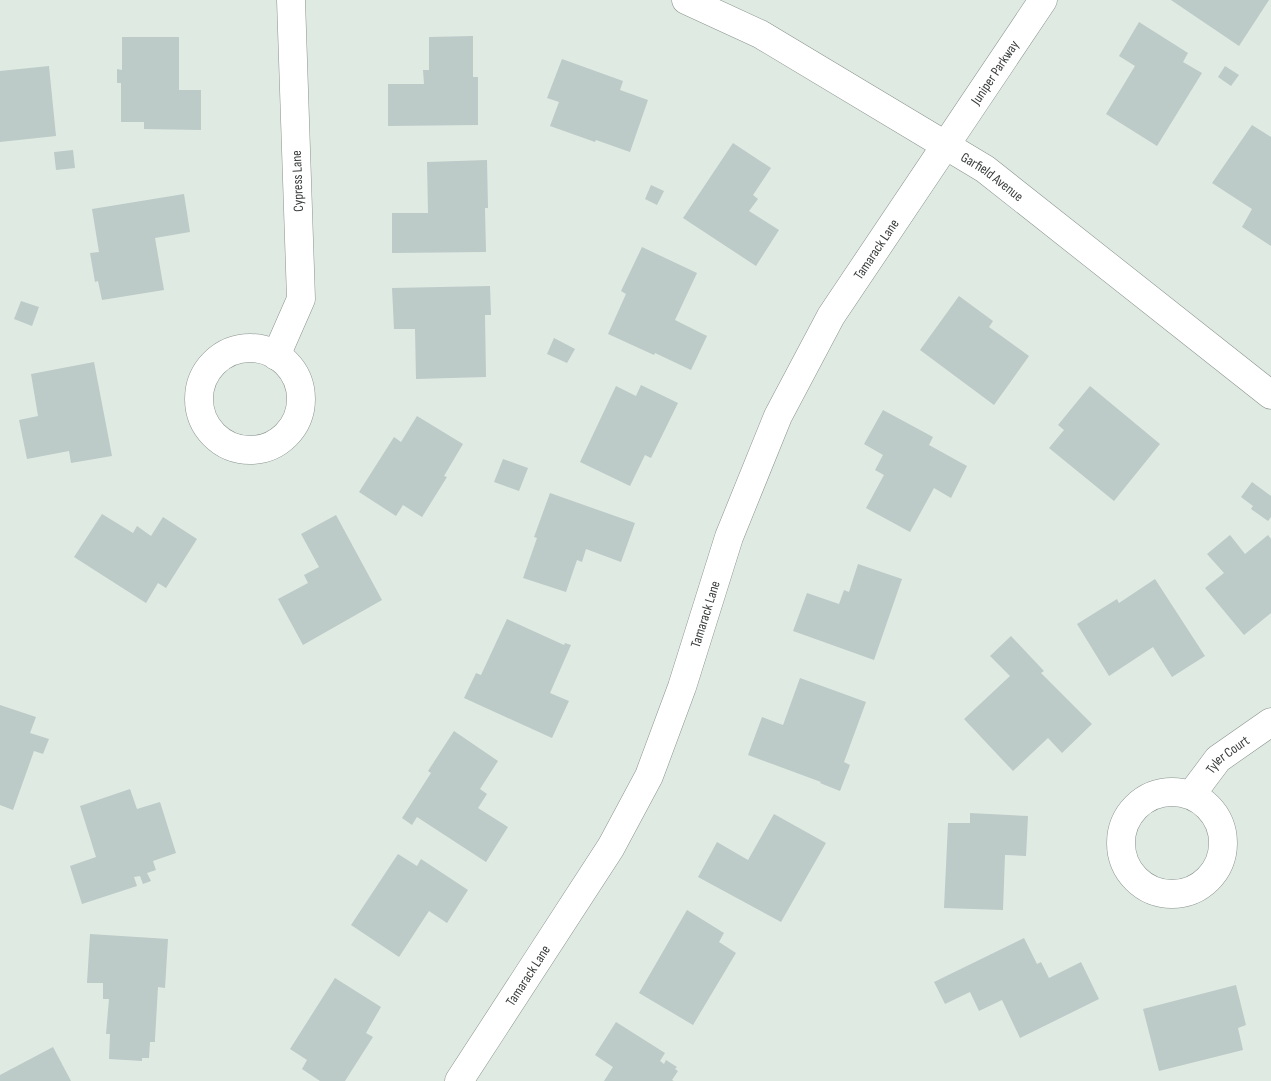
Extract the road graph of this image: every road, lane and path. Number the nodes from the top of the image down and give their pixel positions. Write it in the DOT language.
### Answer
graph roads {
  1 [pos="291,0"];
  2 [pos="686,0"];
  3 [pos="1043,0"];
  4 [pos="947,145"];
  5 [pos="276,356"];
  6 [pos="1271,395"];
  7 [pos="1271,722"];
  8 [pos="1191,795"];
  9 [pos="459,1081"];
  1 -- 5 [label="street, Cypress Lane"];
  2 -- 4 [label="street, Garfield Avenue"];
  3 -- 4 [label="street, Juniper Parkway"];
  4 -- 6 [label="street, Garfield Avenue"];
  4 -- 9 [label="street, Tamarack Lane"];
  7 -- 8 [label="street, Tyler Court"];
}
